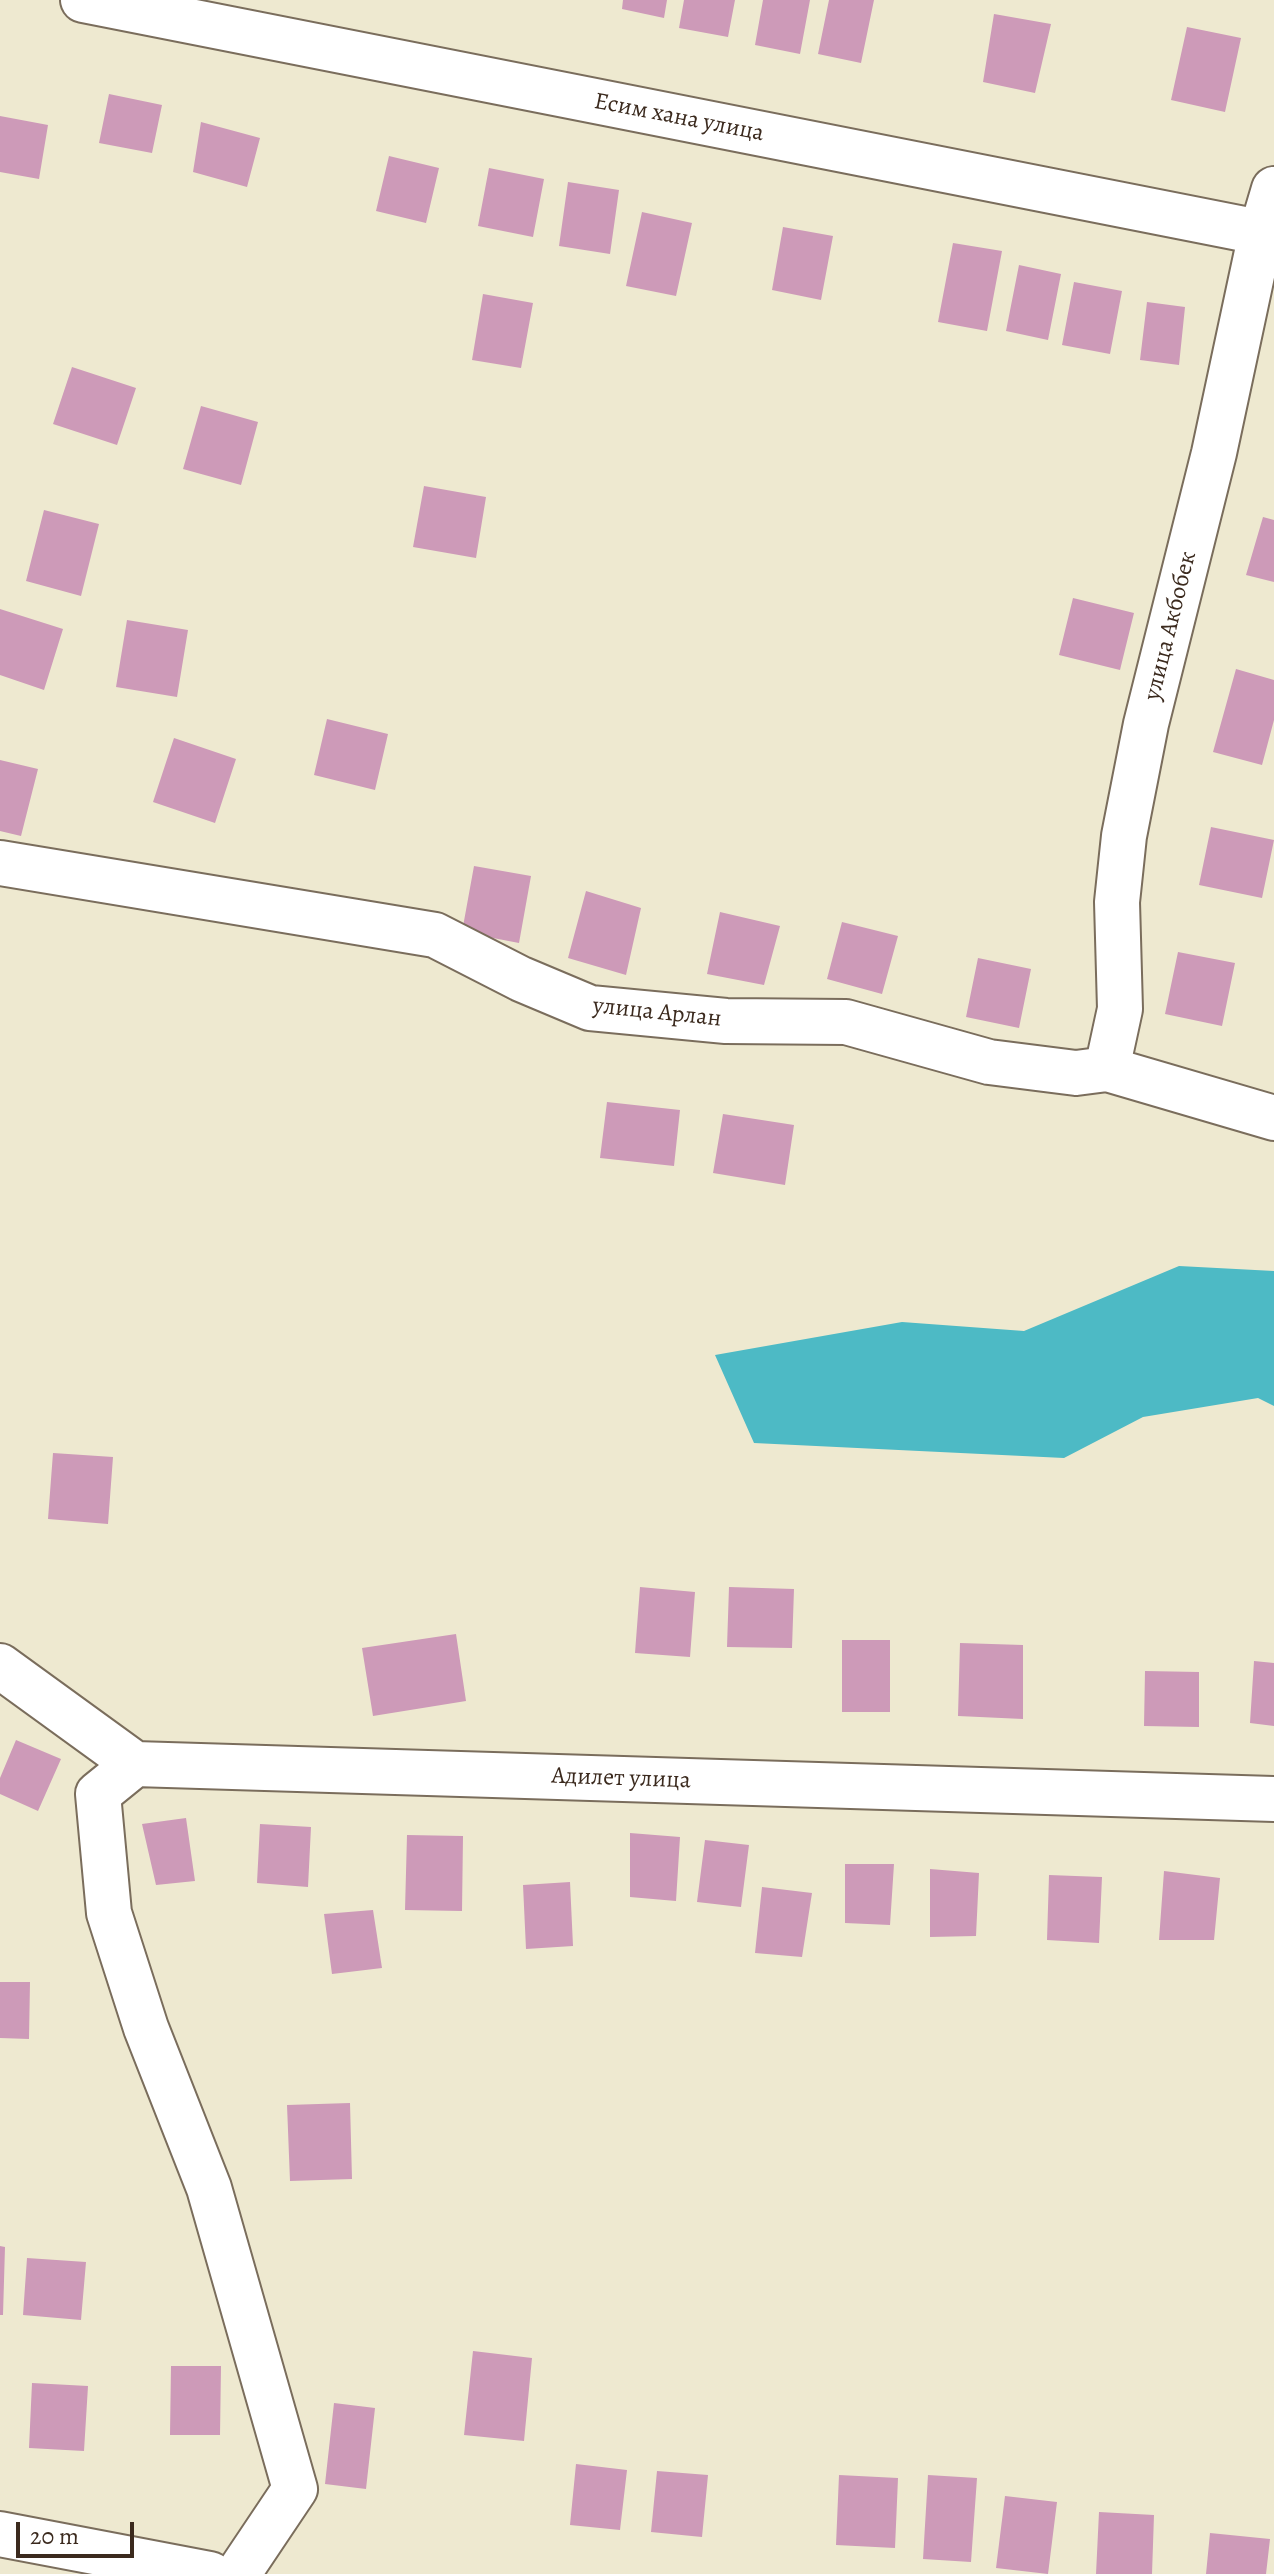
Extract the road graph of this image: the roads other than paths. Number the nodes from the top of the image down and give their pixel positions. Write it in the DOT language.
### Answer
graph roads {
  1 [pos="83,0"];
  2 [pos="1274,189"];
  3 [pos="1267,234"];
  4 [pos="0,863"];
  5 [pos="1107,1069"];
  6 [pos="1274,1118"];
  7 [pos="0,1666"];
  8 [pos="135,1764"];
  9 [pos="1274,1799"];
  10 [pos="0,2534"];
  11 [pos="210,2574"];
  12 [pos="238,2574"];
  1 -- 3 [label="street, Есим хана улица"];
  2 -- 3 [label="street, улица Акбобек"];
  3 -- 5 [label="street, улица Акбобек"];
  4 -- 5 [label="street, улица Арлан"];
  5 -- 6 [label="street, улица Арлан"];
  7 -- 8 [label="street"];
  8 -- 9 [label="street, Адилет улица"];
  8 -- 12 [label="street"];
  10 -- 11 [label="street"];
}
